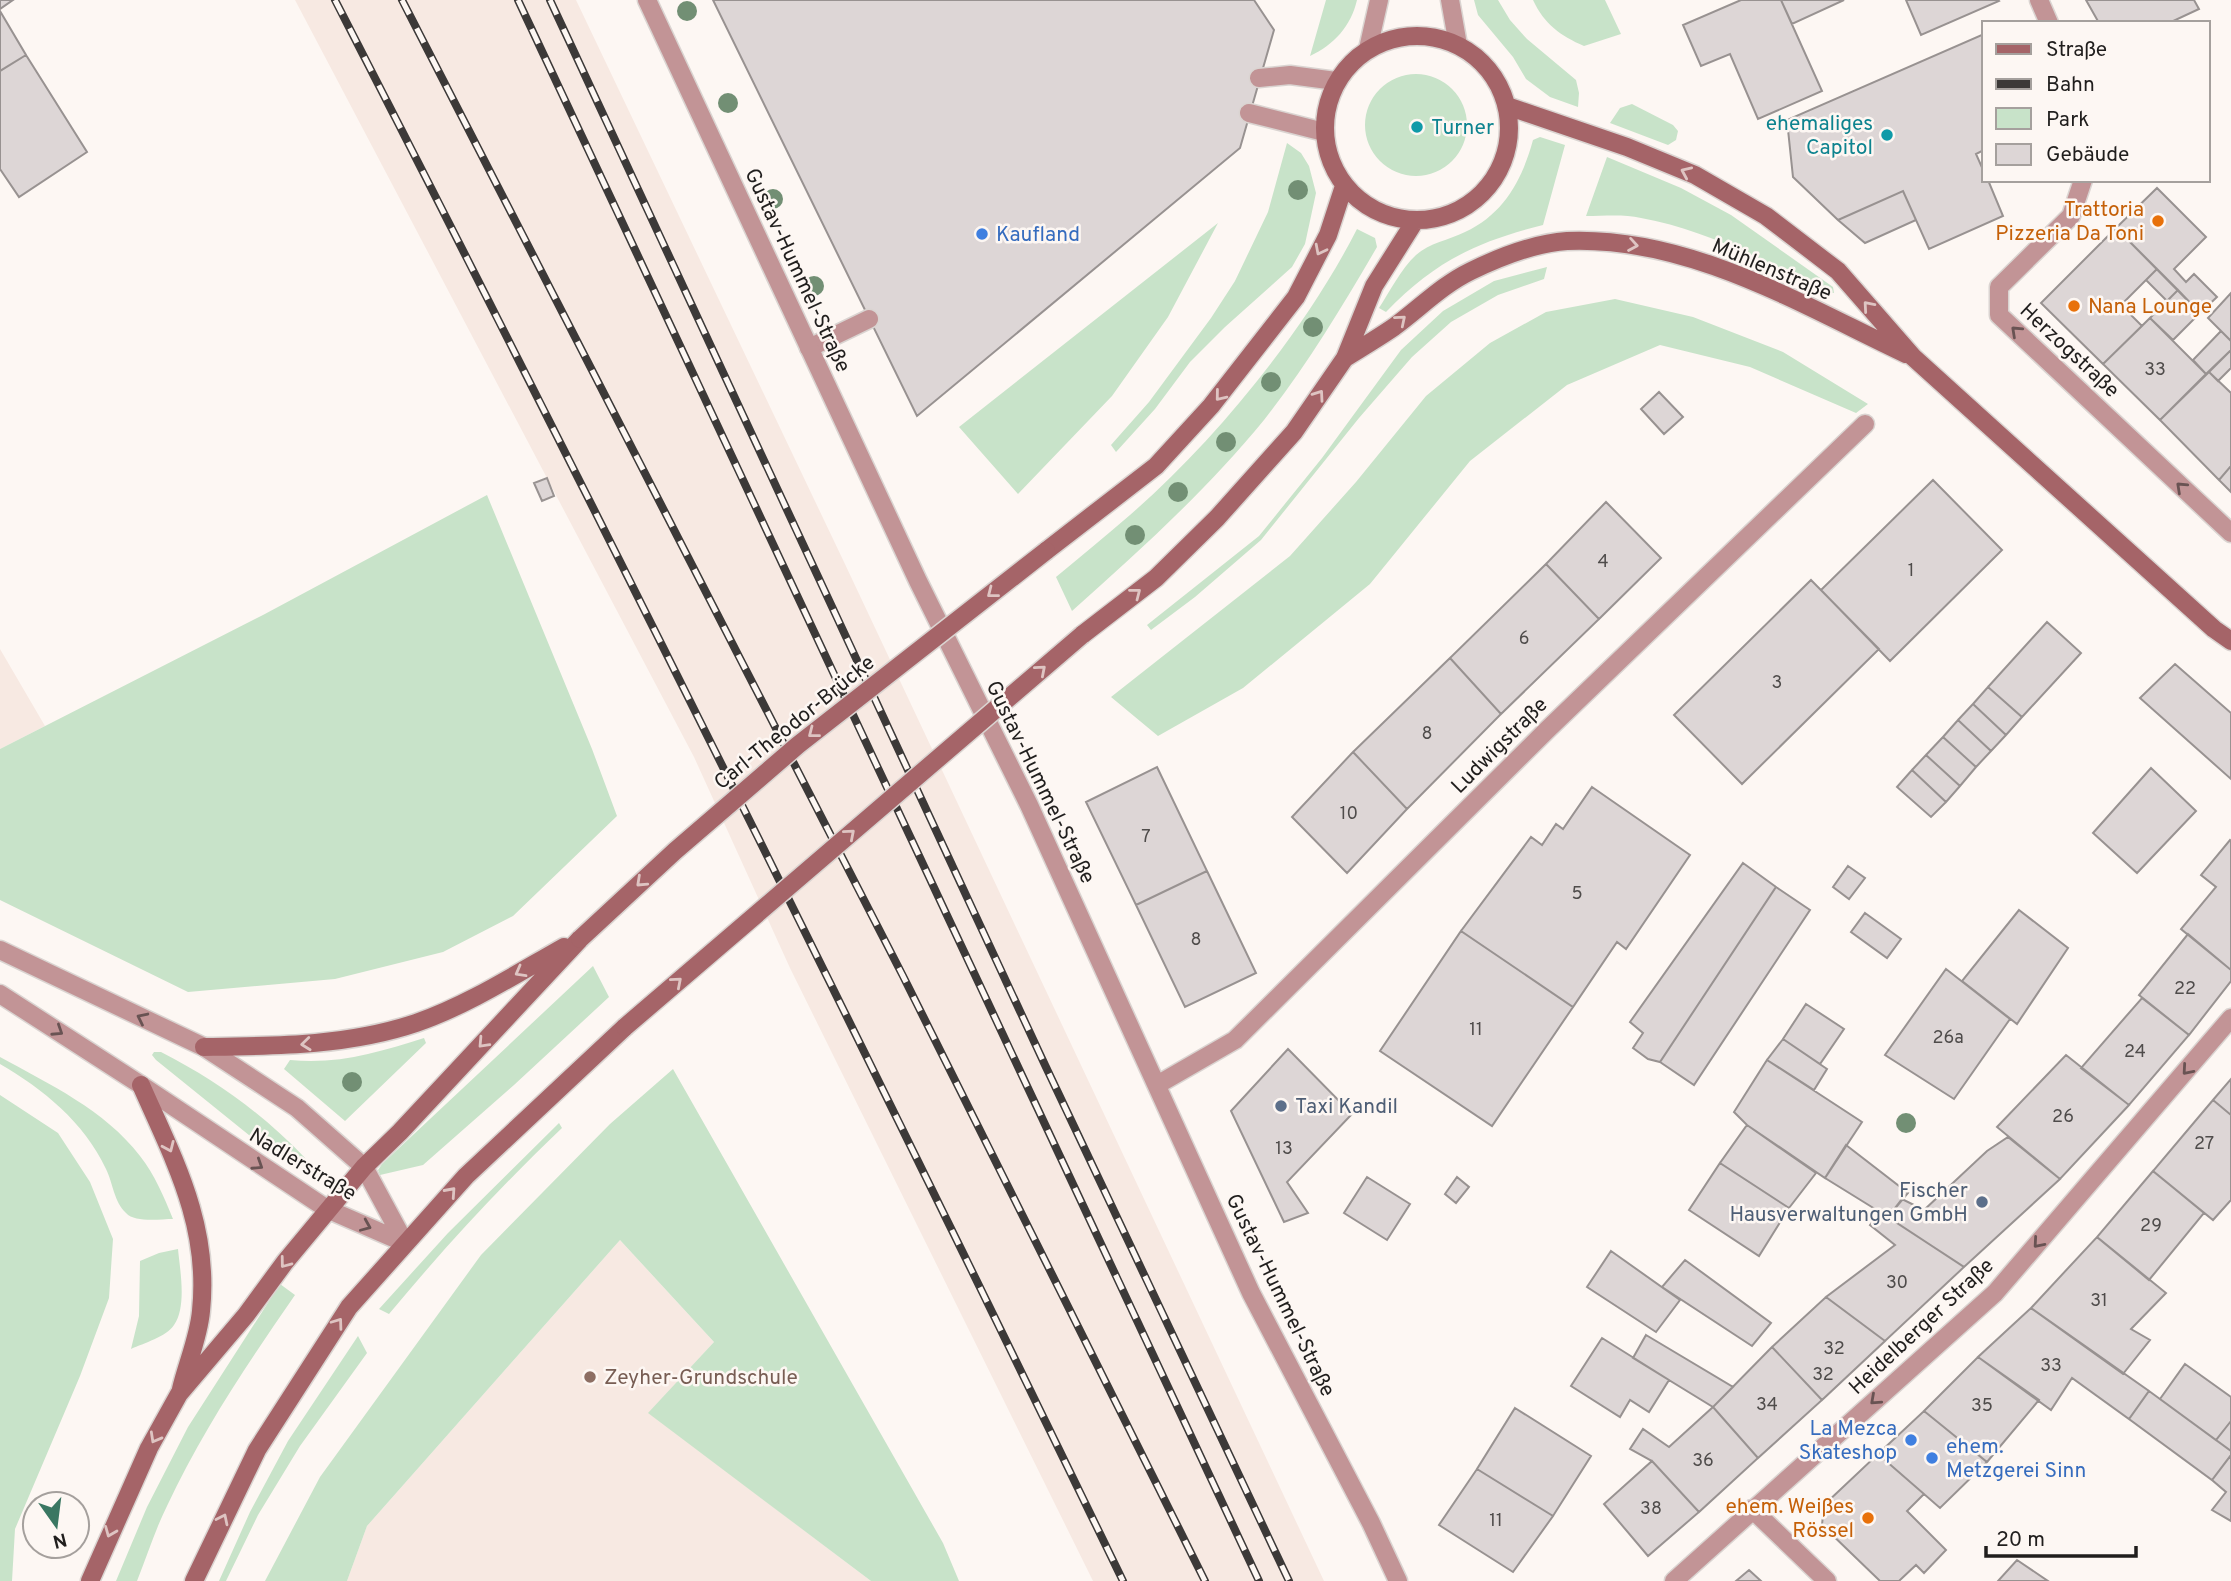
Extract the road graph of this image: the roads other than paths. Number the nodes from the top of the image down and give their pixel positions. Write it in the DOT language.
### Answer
graph roads {
  1 [pos="647,0"];
  2 [pos="1379,0"];
  3 [pos="1450,0"];
  4 [pos="2039,0"];
  5 [pos="2048,21"];
  6 [pos="1458,45"];
  7 [pos="1368,48"];
  8 [pos="1259,78"];
  9 [pos="1336,81"];
  10 [pos="1507,106"];
  11 [pos="1250,113"];
  12 [pos="1324,132"];
  13 [pos="2082,182"];
  14 [pos="1344,186"];
  15 [pos="1415,221"];
  16 [pos="869,319"];
  17 [pos="809,348"];
  18 [pos="1913,357"];
  19 [pos="1345,358"];
  20 [pos="1865,424"];
  21 [pos="2231,533"];
  22 [pos="2231,641"];
  23 [pos="580,939"];
  24 [pos="0,950"];
  25 [pos="0,995"];
  26 [pos="2231,1018"];
  27 [pos="204,1047"];
  28 [pos="1157,1084"];
  29 [pos="141,1085"];
  30 [pos="364,1167"];
  31 [pos="327,1209"];
  32 [pos="405,1242"];
  33 [pos="179,1394"];
  34 [pos="1752,1509"];
  35 [pos="90,1581"];
  36 [pos="194,1581"];
  37 [pos="1398,1581"];
  38 [pos="1674,1581"];
  39 [pos="1827,1581"];
  1 -- 17 [label="street, Gustav-Hummel-Straße"];
  2 -- 7 [label="street"];
  3 -- 6 [label="street"];
  4 -- 5 [label="street"];
  6 -- 7 [label="main road"];
  6 -- 10 [label="main road"];
  7 -- 9 [label="main road"];
  8 -- 9 [label="street"];
  9 -- 12 [label="main road"];
  10 -- 15 [label="main road"];
  18 -- 10 [label="main road, Mühlenstraße, one-way"];
  11 -- 12 [label="street"];
  12 -- 14 [label="main road"];
  21 -- 13 [label="street, Herzogstraße, one-way"];
  14 -- 15 [label="main road"];
  14 -- 23 [label="main road, Carl-Theodor-Brücke, one-way, bridge"];
  15 -- 19 [label="main road"];
  16 -- 17 [label="street"];
  17 -- 28 [label="street, Gustav-Hummel-Straße"];
  19 -- 18 [label="main road, Mühlenstraße, one-way"];
  18 -- 22 [label="main road, Mühlenstraße"];
  32 -- 19 [label="main road, one-way, bridge"];
  20 -- 28 [label="street, Ludwigstraße"];
  23 -- 27 [label="main road, one-way"];
  23 -- 30 [label="main road, one-way"];
  27 -- 24 [label="street, Nadlerstraße, one-way"];
  25 -- 29 [label="street, Nadlerstraße, one-way"];
  26 -- 34 [label="street, Heidelberger Straße, one-way"];
  27 -- 30 [label="street, Nadlerstraße"];
  28 -- 37 [label="street, Gustav-Hummel-Straße"];
  29 -- 31 [label="street, Nadlerstraße, one-way"];
  29 -- 33 [label="main road, one-way"];
  30 -- 31 [label="main road"];
  30 -- 32 [label="street, Nadlerstraße"];
  31 -- 32 [label="street, Nadlerstraße, one-way"];
  31 -- 33 [label="main road, one-way"];
  36 -- 32 [label="main road, one-way"];
  33 -- 35 [label="main road, one-way"];
  34 -- 38 [label="street, Heidelberger Straße"];
  34 -- 39 [label="street"];
}
